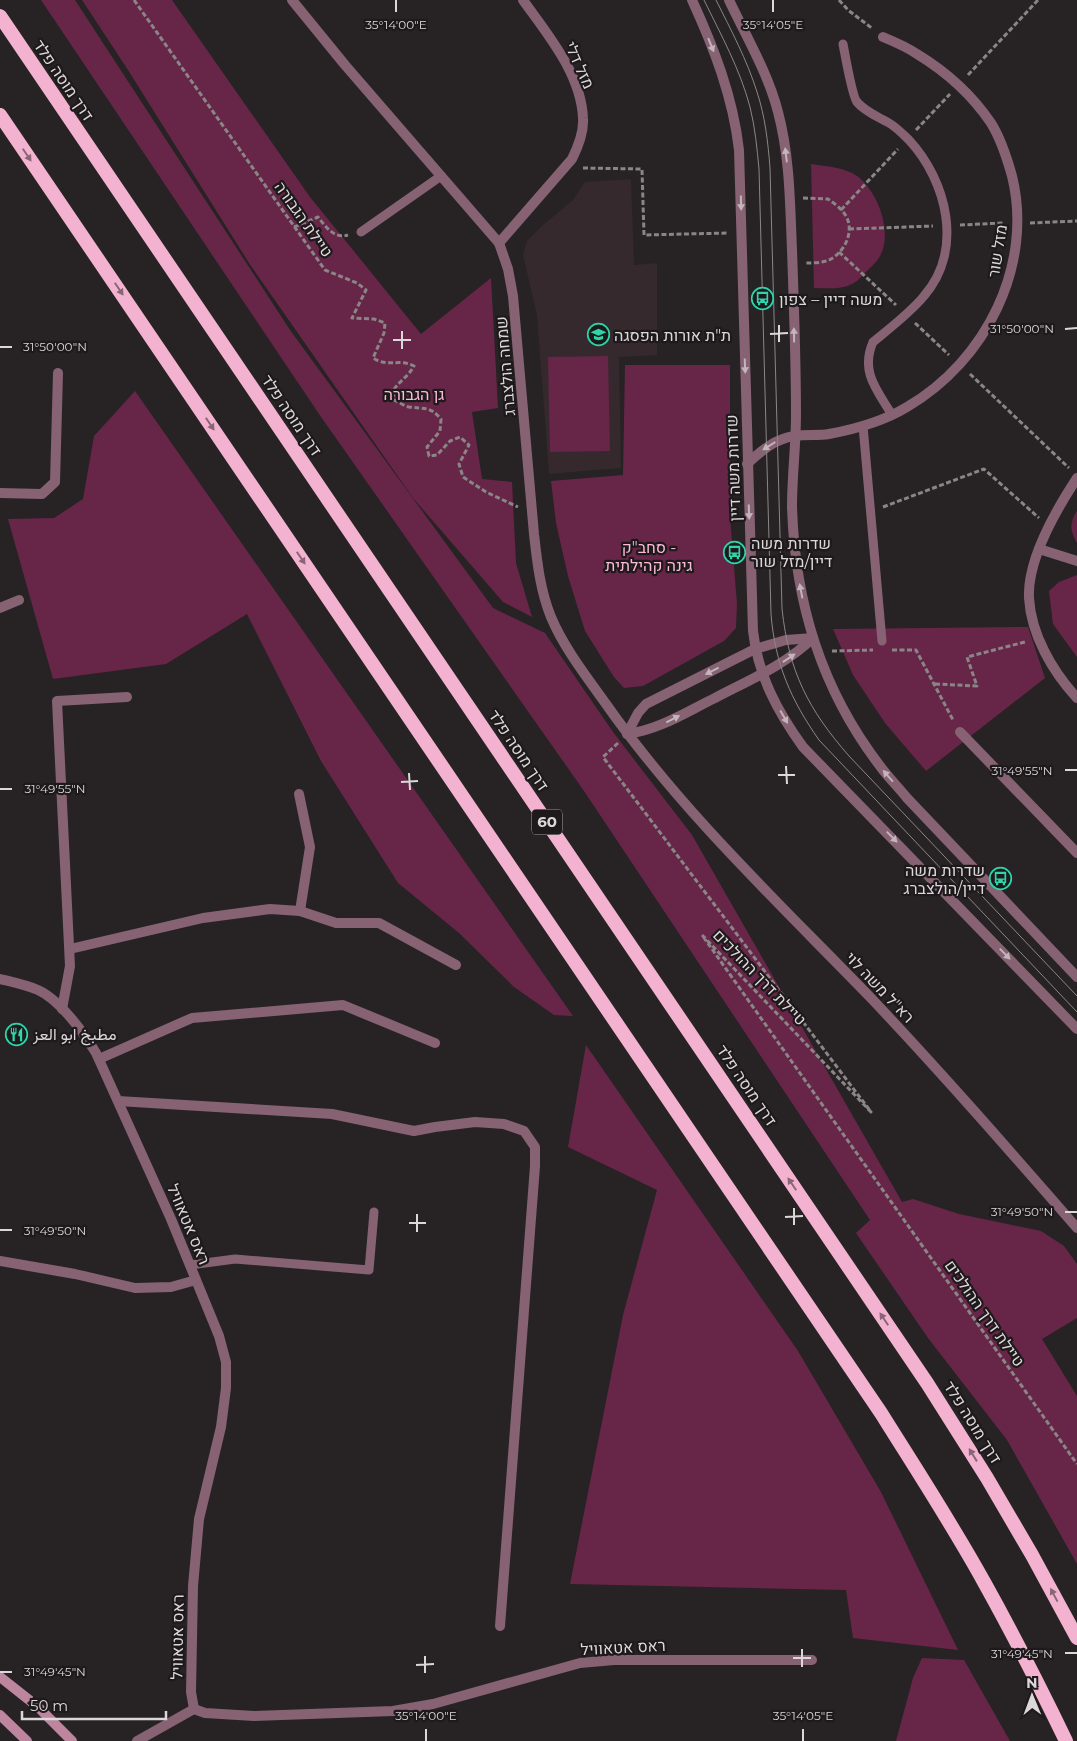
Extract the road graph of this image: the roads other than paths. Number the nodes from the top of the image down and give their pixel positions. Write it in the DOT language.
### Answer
graph roads {
  1 [pos="292,0"];
  2 [pos="523,0"];
  3 [pos="692,0"];
  4 [pos="729,0"];
  5 [pos="0,16"];
  6 [pos="884,37"];
  7 [pos="843,44"];
  8 [pos="0,114"];
  9 [pos="441,176"];
  10 [pos="361,232"];
  11 [pos="499,244"];
  12 [pos="58,373"];
  13 [pos="892,415"];
  14 [pos="863,426"];
  15 [pos="795,436"];
  16 [pos="747,464"];
  17 [pos="1077,478"];
  18 [pos="0,493"];
  19 [pos="1039,549"];
  20 [pos="1077,561"];
  21 [pos="19,600"];
  22 [pos="0,608"];
  23 [pos="812,638"];
  24 [pos="882,645"];
  25 [pos="755,649"];
  26 [pos="762,674"];
  27 [pos="127,697"];
  28 [pos="1077,698"];
  29 [pos="960,732"];
  30 [pos="627,734"];
  31 [pos="658,770"];
  32 [pos="299,794"];
  33 [pos="1077,852"];
  34 [pos="300,911"];
  35 [pos="70,949"];
  36 [pos="456,965"];
  37 [pos="1077,977"];
  38 [pos="0,979"];
  39 [pos="62,1008"];
  40 [pos="1077,1029"];
  41 [pos="436,1043"];
  42 [pos="99,1059"];
  43 [pos="118,1101"];
  44 [pos="374,1212"];
  45 [pos="1077,1228"];
  46 [pos="0,1261"];
  47 [pos="190,1265"];
  48 [pos="196,1280"];
  49 [pos="500,1626"];
  50 [pos="1077,1638"];
  51 [pos="812,1660"];
  52 [pos="0,1677"];
  53 [pos="194,1709"];
  54 [pos="0,1715"];
  55 [pos="27,1741"];
  56 [pos="72,1741"];
  57 [pos="137,1741"];
  58 [pos="1066,1741"];
  1 -- 9 [label="street, שמחה הולצברג"];
  2 -- 11 [label="street, מזל דלי"];
  3 -- 16 [label="street, שדרות משה דיין, one-way"];
  15 -- 4 [label="street, one-way"];
  50 -- 5 [label="highway, דרך מוסה פלד / 60, one-way"];
  6 -- 13 [label="street, מזל שור"];
  7 -- 13 [label="lane"];
  8 -- 58 [label="highway, one-way"];
  9 -- 10 [label="lane"];
  9 -- 11 [label="street, שמחה הולצברג"];
  11 -- 30 [label="street, שמחה הולצברג"];
  12 -- 18 [label="street"];
  13 -- 14 [label="street, מזל שור"];
  14 -- 15 [label="street, מזל שור"];
  14 -- 24 [label="lane"];
  15 -- 16 [label="street, מזל שור, one-way"];
  23 -- 15 [label="street, one-way"];
  16 -- 25 [label="street, שדרות משה דיין, one-way"];
  17 -- 19 [label="street"];
  19 -- 20 [label="street"];
  19 -- 28 [label="street"];
  21 -- 22 [label="street"];
  23 -- 25 [label="street"];
  26 -- 23 [label="street, one-way"];
  37 -- 23 [label="street, one-way"];
  25 -- 26 [label="street, שדרות משה דיין"];
  25 -- 30 [label="street, one-way"];
  30 -- 26 [label="street, one-way"];
  26 -- 40 [label="street, שדרות משה דיין, one-way"];
  27 -- 35 [label="street"];
  29 -- 33 [label="street"];
  30 -- 31 [label="street, שמחה הולצברג"];
  31 -- 45 [label="street, רא\"ל משה לוי"];
  32 -- 34 [label="street"];
  34 -- 35 [label="street"];
  34 -- 36 [label="street"];
  35 -- 39 [label="street"];
  38 -- 39 [label="street, ראס אטאוויל"];
  39 -- 42 [label="street, ראס אטאוויל"];
  41 -- 42 [label="street"];
  42 -- 43 [label="street, ראס אטאוויל"];
  43 -- 47 [label="street, ראס אטאוויל"];
  43 -- 49 [label="street"];
  44 -- 47 [label="lane"];
  46 -- 48 [label="street"];
  47 -- 48 [label="street, ראס אטאוויל"];
  48 -- 53 [label="street, ראס אטאוויל"];
  51 -- 53 [label="street, ראס אטאוויל"];
  52 -- 56 [label="main road"];
  53 -- 57 [label="street"];
  54 -- 55 [label="main road"];
}
